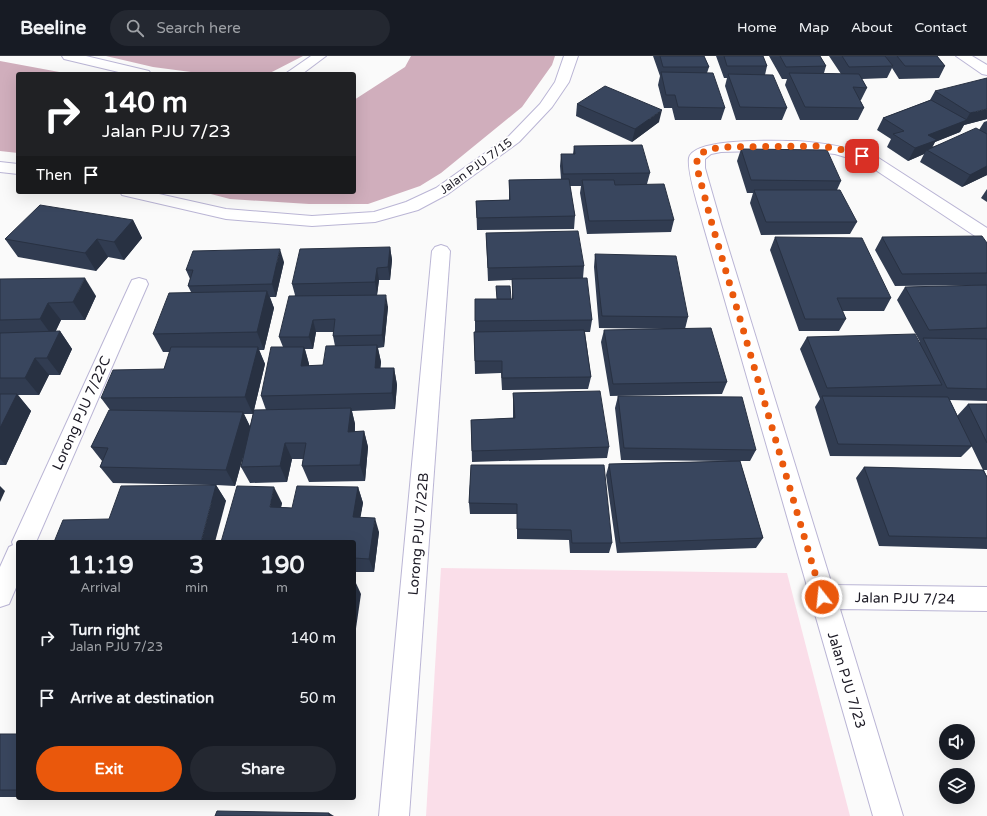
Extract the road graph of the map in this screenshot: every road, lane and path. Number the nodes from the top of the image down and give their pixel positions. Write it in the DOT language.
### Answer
graph roads {
  1 [pos="69,56"];
  2 [pos="319,56"];
  3 [pos="571,56"];
  4 [pos="963,56"];
  5 [pos="987,71"];
  6 [pos="136,72"];
  7 [pos="296,72"];
  8 [pos="0,167"];
  9 [pos="16,169"];
  10 [pos="137,194"];
  11 [pos="987,236"];
  12 [pos="441,252"];
  13 [pos="139,284"];
  14 [pos="25,540"];
  15 [pos="16,559"];
  16 [pos="0,595"];
  17 [pos="822,597"];
  18 [pos="987,599"];
  19 [pos="394,816"];
  20 [pos="888,816"];
  1 -- 6 [label="street"];
  2 -- 7 [label="street"];
  3 -- 10 [label="street, Jalan PJU 7/15"];
  4 -- 5 [label="street"];
  8 -- 9 [label="street"];
  11 -- 17 [label="street, Jalan PJU 7/23"];
  12 -- 19 [label="street, Lorong PJU 7/22B"];
  13 -- 14 [label="street, Lorong PJU 7/22C"];
  15 -- 16 [label="street"];
  17 -- 18 [label="street, Jalan PJU 7/24"];
  17 -- 20 [label="street, Jalan PJU 7/23"];
}
